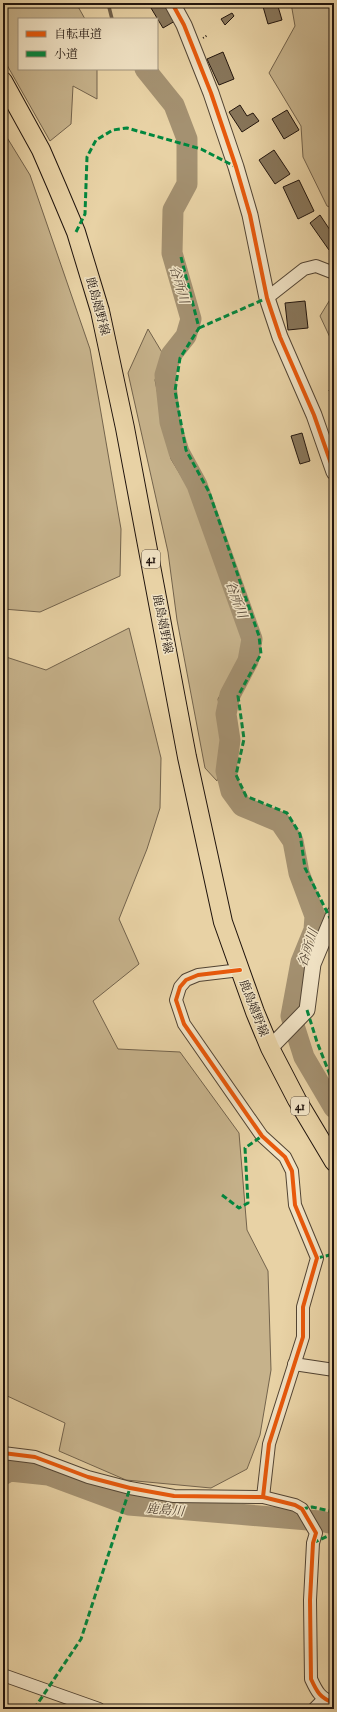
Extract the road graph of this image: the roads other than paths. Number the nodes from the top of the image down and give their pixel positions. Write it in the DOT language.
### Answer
graph roads {
  1 [pos="172,3"];
  2 [pos="3,81"];
  3 [pos="334,273"];
  4 [pos="267,298"];
  5 [pos="334,472"];
  6 [pos="334,914"];
  7 [pos="240,970"];
  8 [pos="270,1048"];
  9 [pos="334,1162"];
  10 [pos="294,1364"];
  11 [pos="334,1370"];
  12 [pos="3,1453"];
  13 [pos="263,1497"];
  14 [pos="3,1675"];
  15 [pos="329,1701"];
  16 [pos="99,1709"];
  17 [pos="314,1709"];
  1 -- 4 [label="street"];
  2 -- 7 [label="main road, 鹿島嬉野線 / 41"];
  3 -- 4 [label="street"];
  4 -- 5 [label="street"];
  6 -- 8 [label="street"];
  7 -- 8 [label="main road, 鹿島嬉野線 / 41"];
  7 -- 10 [label="street"];
  8 -- 9 [label="main road, 鹿島嬉野線 / 41"];
  10 -- 11 [label="street"];
  10 -- 13 [label="street"];
  12 -- 13 [label="street"];
  13 -- 15 [label="street"];
  14 -- 16 [label="street"];
  15 -- 17 [label="street"];
}
